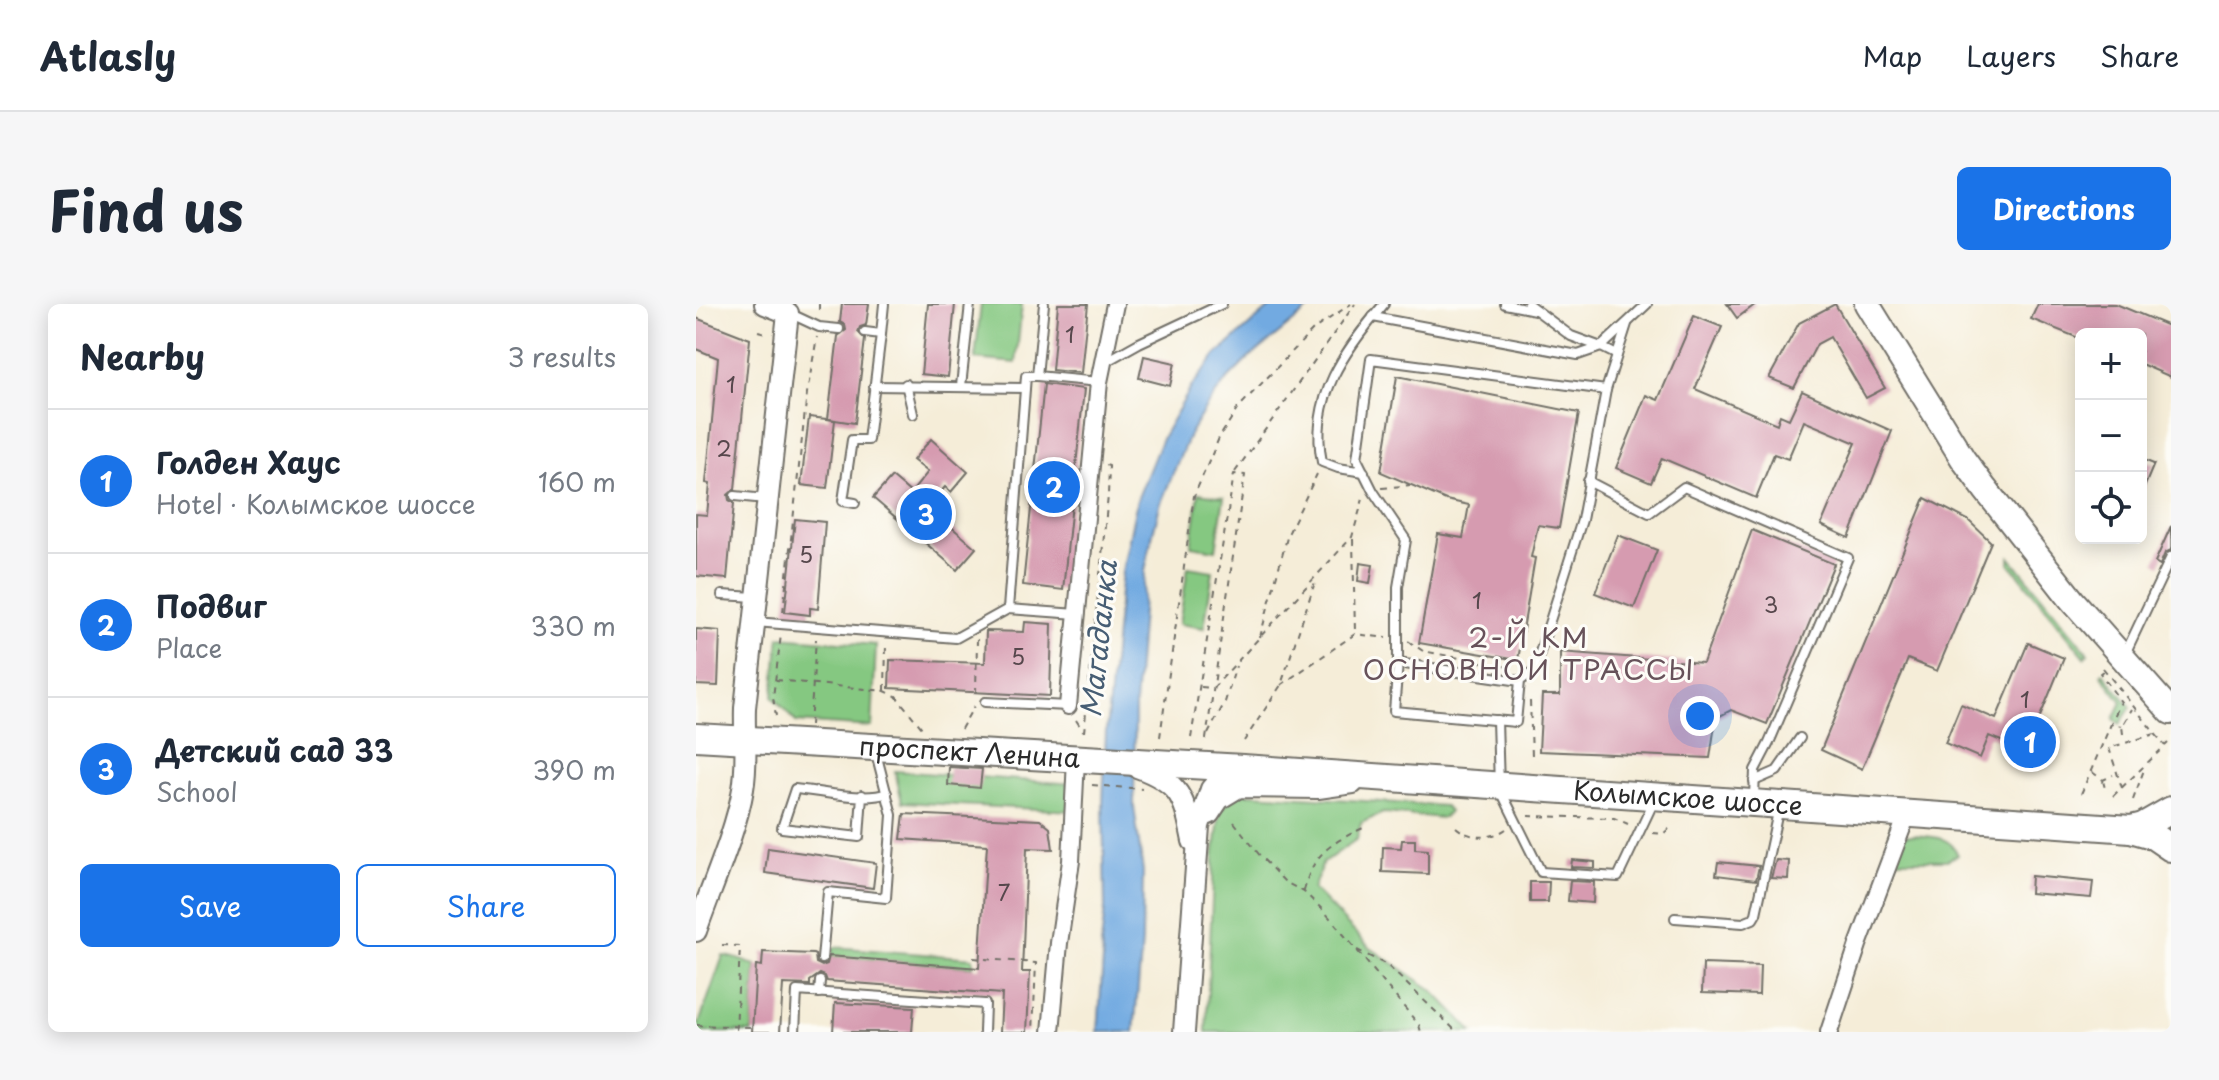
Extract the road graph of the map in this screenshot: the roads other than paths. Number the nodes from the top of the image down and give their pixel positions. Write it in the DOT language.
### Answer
graph roads {
  1 [pos="765,304"];
  2 [pos="884,304"];
  3 [pos="970,304"];
  4 [pos="1044,304"];
  5 [pos="1115,304"];
  6 [pos="1222,304"];
  7 [pos="1384,304"];
  8 [pos="1505,304"];
  9 [pos="1647,304"];
  10 [pos="1867,304"];
  11 [pos="1532,307"];
  12 [pos="789,308"];
  13 [pos="1373,317"];
  14 [pos="1627,324"];
  15 [pos="839,329"];
  16 [pos="865,332"];
  17 [pos="881,334"];
  18 [pos="1601,347"];
  19 [pos="1617,355"];
  20 [pos="1102,363"];
  21 [pos="1037,376"];
  22 [pos="1099,382"];
  23 [pos="906,384"];
  24 [pos="874,386"];
  25 [pos="961,386"];
  26 [pos="1025,388"];
  27 [pos="1606,390"];
  28 [pos="913,414"];
  29 [pos="1364,472"];
  30 [pos="1588,481"];
  31 [pos="735,496"];
  32 [pos="767,499"];
  33 [pos="855,503"];
  34 [pos="2171,557"];
  35 [pos="722,595"];
  36 [pos="756,597"];
  37 [pos="1008,609"];
  38 [pos="1077,614"];
  39 [pos="830,617"];
  40 [pos="754,622"];
  41 [pos="830,628"];
  42 [pos="1398,663"];
  43 [pos="2110,666"];
  44 [pos="1520,681"];
  45 [pos="2162,693"];
  46 [pos="985,702"];
  47 [pos="1068,706"];
  48 [pos="2171,712"];
  49 [pos="1497,720"];
  50 [pos="696,737"];
  51 [pos="1800,738"];
  52 [pos="746,742"];
  53 [pos="875,748"];
  54 [pos="1081,759"];
  55 [pos="1243,768"];
  56 [pos="1156,776"];
  57 [pos="1387,778"];
  58 [pos="1499,787"];
  59 [pos="887,793"];
  60 [pos="862,795"];
  61 [pos="1657,796"];
  62 [pos="1762,797"];
  63 [pos="2171,810"];
  64 [pos="1907,815"];
  65 [pos="2131,829"];
  66 [pos="2171,848"];
  67 [pos="1198,860"];
  68 [pos="702,894"];
  69 [pos="1675,918"];
  70 [pos="696,931"];
  71 [pos="822,959"];
  72 [pos="820,981"];
  73 [pos="819,993"];
  74 [pos="795,1032"];
  75 [pos="984,1032"];
  76 [pos="1051,1032"];
  77 [pos="1184,1032"];
  78 [pos="1829,1032"];
  1 -- 12 [label="street"];
  2 -- 17 [label="lane"];
  3 -- 25 [label="lane"];
  4 -- 21 [label="lane"];
  5 -- 20 [label="street"];
  6 -- 20 [label="lane"];
  7 -- 13 [label="lane"];
  8 -- 11 [label="lane"];
  9 -- 14 [label="lane"];
  10 -- 43 [label="main road"];
  11 -- 18 [label="lane"];
  12 -- 15 [label="lane"];
  12 -- 32 [label="street"];
  13 -- 18 [label="lane"];
  13 -- 29 [label="lane"];
  14 -- 18 [label="lane"];
  14 -- 19 [label="lane"];
  16 -- 17 [label="lane"];
  17 -- 24 [label="lane"];
  18 -- 19 [label="lane"];
  19 -- 27 [label="lane"];
  20 -- 22 [label="street"];
  21 -- 22 [label="lane"];
  21 -- 26 [label="lane"];
  22 -- 38 [label="street"];
  23 -- 24 [label="lane"];
  23 -- 25 [label="lane"];
  23 -- 28 [label="lane"];
  24 -- 33 [label="lane"];
  25 -- 26 [label="lane"];
  26 -- 37 [label="lane"];
  27 -- 29 [label="lane"];
  27 -- 30 [label="lane"];
  29 -- 42 [label="lane"];
  30 -- 44 [label="lane"];
  30 -- 62 [label="lane"];
  31 -- 32 [label="lane"];
  32 -- 36 [label="street"];
  34 -- 43 [label="lane"];
  35 -- 36 [label="lane"];
  36 -- 40 [label="street"];
  37 -- 38 [label="lane"];
  37 -- 41 [label="lane"];
  38 -- 47 [label="street"];
  39 -- 41 [label="lane"];
  40 -- 41 [label="lane"];
  40 -- 52 [label="street"];
  42 -- 44 [label="lane"];
  42 -- 49 [label="lane"];
  43 -- 45 [label="main road"];
  44 -- 49 [label="lane"];
  45 -- 48 [label="main road"];
  46 -- 47 [label="lane"];
  49 -- 58 [label="lane"];
  50 -- 52 [label="main road, проспект Ленина"];
  51 -- 62 [label="lane"];
  52 -- 53 [label="main road, проспект Ленина"];
  52 -- 68 [label="street"];
  53 -- 54 [label="main road, проспект Ленина"];
  53 -- 59 [label="lane"];
  54 -- 56 [label="main road, проспект Ленина"];
  54 -- 76 [label="street"];
  55 -- 56 [label="main road, проспект Ленина"];
  55 -- 57 [label="main road, Колымское шоссе"];
  55 -- 67 [label="street"];
  56 -- 67 [label="street"];
  57 -- 58 [label="main road, Колымское шоссе"];
  57 -- 67 [label="street"];
  58 -- 61 [label="main road, Колымское шоссе"];
  58 -- 61 [label="lane"];
  59 -- 60 [label="lane"];
  59 -- 71 [label="lane"];
  60 -- 60 [label="lane"];
  61 -- 62 [label="main road, Колымское шоссе"];
  62 -- 64 [label="main road, Колымское шоссе"];
  62 -- 69 [label="lane"];
  63 -- 65 [label="main road, Колымское шоссе"];
  64 -- 65 [label="main road, Колымское шоссе"];
  64 -- 78 [label="street"];
  65 -- 66 [label="main road, Колымское шоссе"];
  67 -- 77 [label="street"];
  68 -- 70 [label="street"];
  72 -- 73 [label="lane"];
  73 -- 74 [label="lane"];
  73 -- 75 [label="lane"];
}
